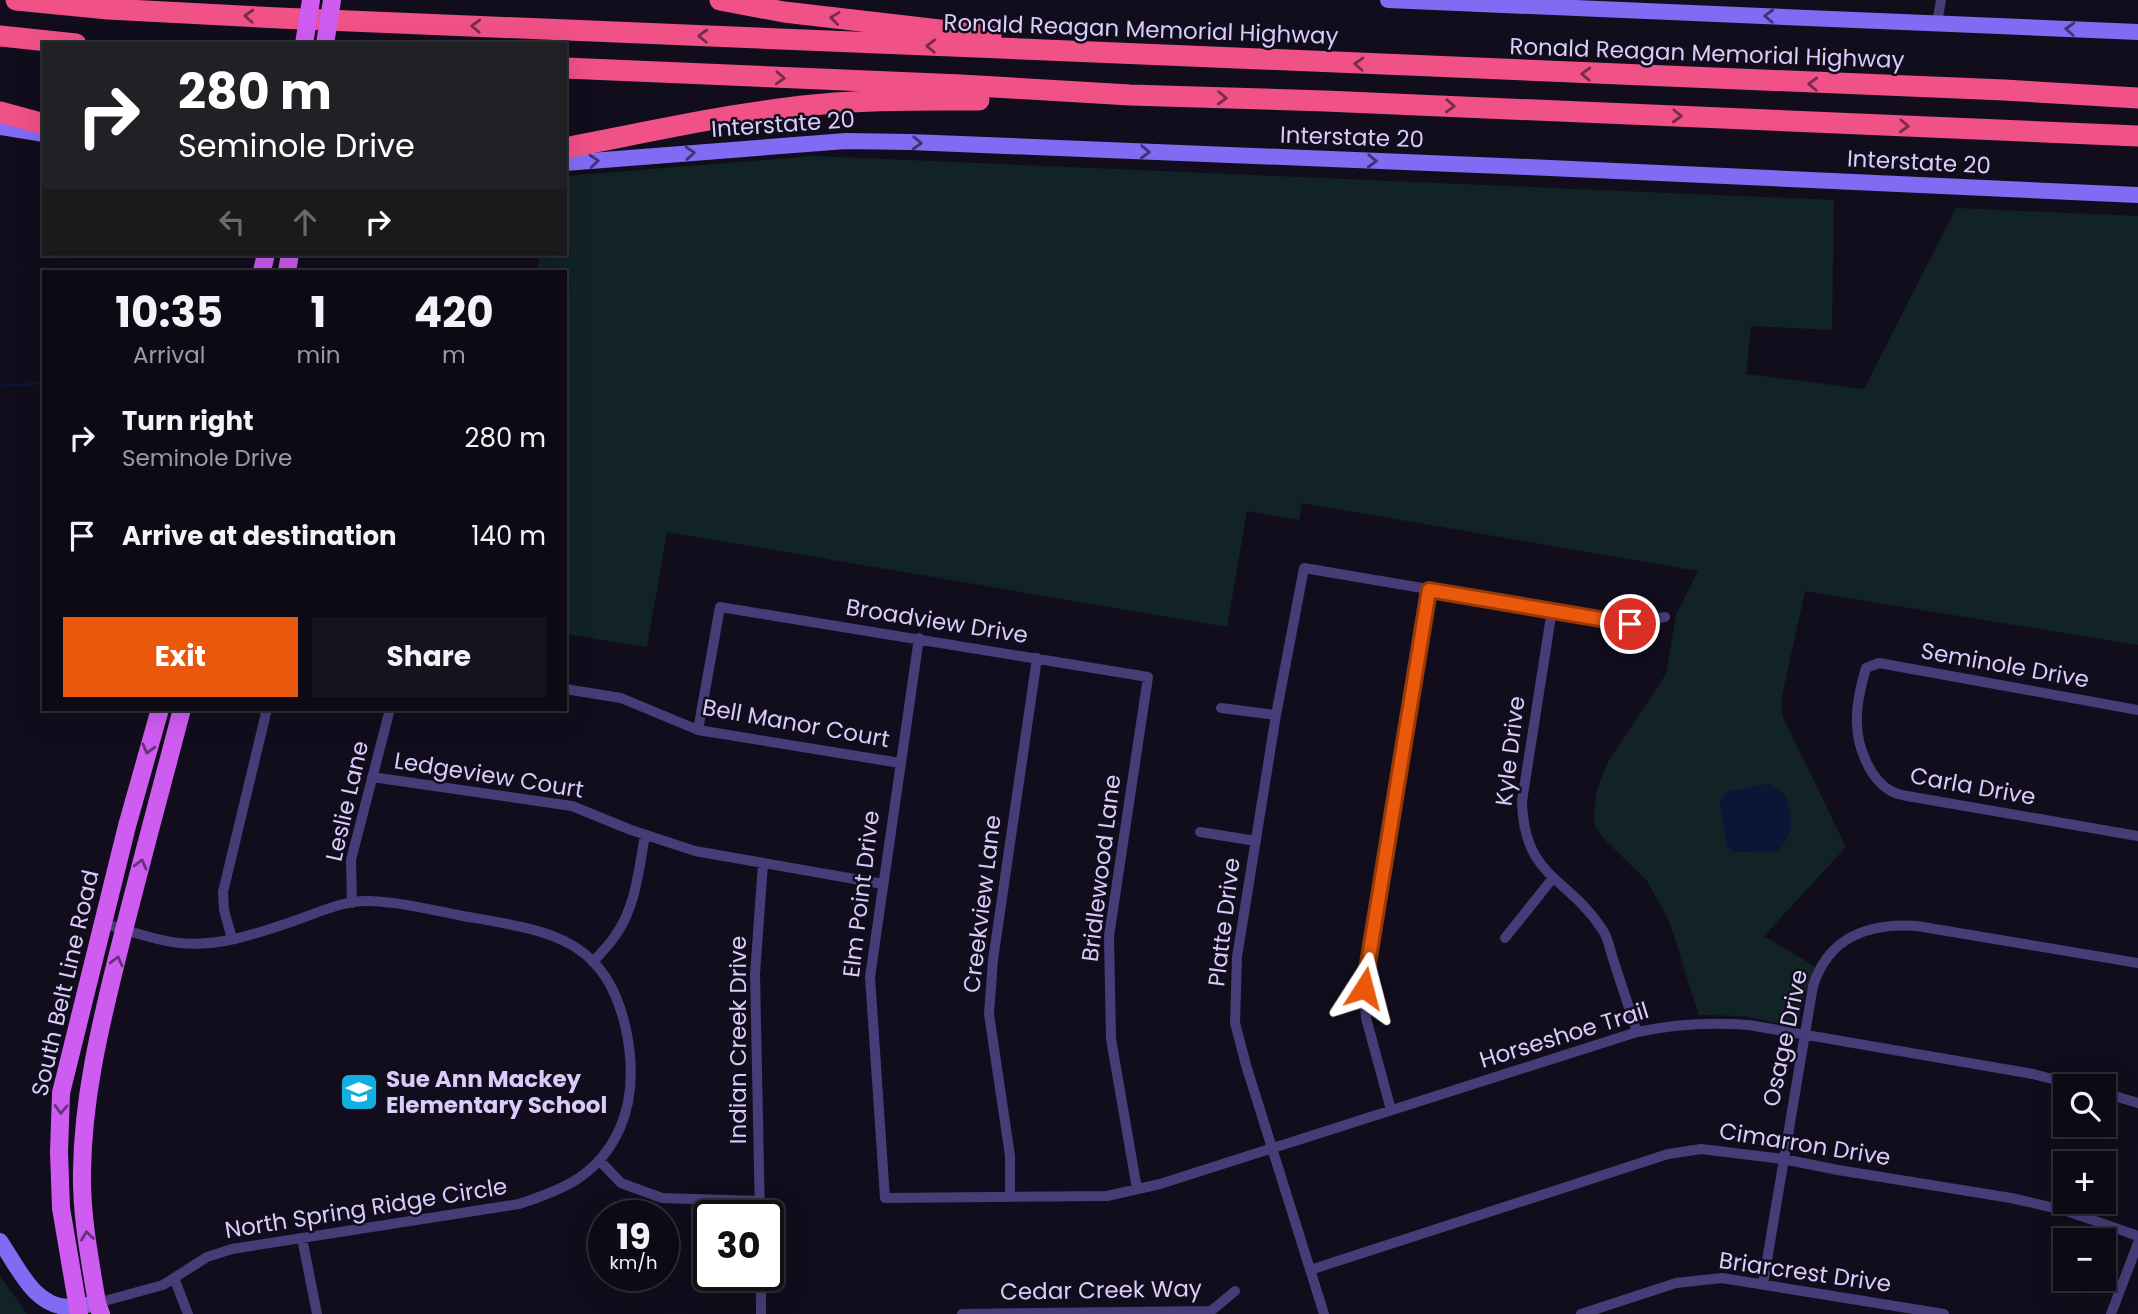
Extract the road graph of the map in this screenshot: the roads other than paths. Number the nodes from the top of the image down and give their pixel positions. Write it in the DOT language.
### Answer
graph roads {
  1 [pos="16,0"];
  2 [pos="312,0"];
  3 [pos="332,0"];
  4 [pos="720,0"];
  5 [pos="1388,0"];
  6 [pos="1941,0"];
  7 [pos="1937,23"];
  8 [pos="2138,32"];
  9 [pos="0,36"];
  10 [pos="57,42"];
  11 [pos="304,42"];
  12 [pos="325,42"];
  13 [pos="1170,56"];
  14 [pos="567,68"];
  15 [pos="2138,84"];
  16 [pos="2004,90"];
  17 [pos="1130,95"];
  18 [pos="2138,98"];
  19 [pos="0,112"];
  20 [pos="42,123"];
  21 [pos="0,127"];
  22 [pos="2053,132"];
  23 [pos="42,134"];
  24 [pos="2138,136"];
  25 [pos="2138,145"];
  26 [pos="567,148"];
  27 [pos="567,163"];
  28 [pos="2138,195"];
  29 [pos="1429,590"];
  30 [pos="1552,610"];
  31 [pos="1665,617"];
  32 [pos="919,638"];
  33 [pos="1037,658"];
  34 [pos="1866,668"];
  35 [pos="1148,677"];
  36 [pos="567,689"];
  37 [pos="1221,708"];
  38 [pos="2138,710"];
  39 [pos="159,711"];
  40 [pos="181,711"];
  41 [pos="267,711"];
  42 [pos="390,711"];
  43 [pos="1276,715"];
  44 [pos="698,730"];
  45 [pos="900,763"];
  46 [pos="373,777"];
  47 [pos="1200,832"];
  48 [pos="645,835"];
  49 [pos="2138,836"];
  50 [pos="1256,841"];
  51 [pos="763,863"];
  52 [pos="1553,878"];
  53 [pos="883,884"];
  54 [pos="352,903"];
  55 [pos="102,923"];
  56 [pos="124,930"];
  57 [pos="1505,938"];
  58 [pos="232,939"];
  59 [pos="593,962"];
  60 [pos="2138,963"];
  61 [pos="1637,1031"];
  62 [pos="1804,1034"];
  63 [pos="2053,1079"];
  64 [pos="2116,1097"];
  65 [pos="2138,1103"];
  66 [pos="1391,1110"];
  67 [pos="1271,1149"];
  68 [pos="1783,1159"];
  69 [pos="599,1160"];
  70 [pos="1137,1189"];
  71 [pos="1010,1197"];
  72 [pos="885,1198"];
  73 [pos="727,1200"];
  74 [pos="759,1200"];
  75 [pos="2138,1236"];
  76 [pos="302,1238"];
  77 [pos="0,1241"];
  78 [pos="2138,1243"];
  79 [pos="1310,1270"];
  80 [pos="174,1278"];
  81 [pos="1763,1284"];
  82 [pos="761,1291"];
  83 [pos="1235,1291"];
  84 [pos="99,1309"];
  85 [pos="78,1310"];
  86 [pos="188,1314"];
  87 [pos="317,1314"];
  88 [pos="761,1314"];
  89 [pos="962,1314"];
  90 [pos="1001,1314"];
  91 [pos="1324,1314"];
  92 [pos="1581,1314"];
  93 [pos="1943,1314"];
  94 [pos="2111,1314"];
  13 -- 1 [label="highway, Ronald Reagan Memorial Highway, one-way"];
  2 -- 11 [label="main road, bridge"];
  3 -- 12 [label="main road, bridge"];
  13 -- 4 [label="highway, one-way"];
  7 -- 5 [label="main road, one-way"];
  6 -- 7 [label="street"];
  8 -- 7 [label="main road, one-way"];
  9 -- 10 [label="highway"];
  16 -- 13 [label="highway, Ronald Reagan Memorial Highway, one-way"];
  14 -- 17 [label="highway, one-way"];
  15 -- 16 [label="highway"];
  16 -- 18 [label="highway, Ronald Reagan Memorial Highway"];
  17 -- 22 [label="highway, one-way"];
  17 -- 26 [label="highway"];
  19 -- 20 [label="highway"];
  21 -- 23 [label="main road"];
  22 -- 24 [label="highway"];
  22 -- 25 [label="highway"];
  27 -- 28 [label="main road, Interstate 20, one-way"];
  29 -- 30 [label="street"];
  29 -- 43 [label="street, Platte Drive"];
  29 -- 66 [label="street"];
  30 -- 31 [label="street"];
  30 -- 52 [label="street, Kyle Drive"];
  32 -- 33 [label="street, Broadview Drive"];
  32 -- 44 [label="street, Broadview Drive"];
  32 -- 45 [label="street, Elm Point Drive"];
  33 -- 35 [label="street, Broadview Drive"];
  33 -- 71 [label="street, Creekview Lane"];
  34 -- 38 [label="street, Seminole Drive"];
  34 -- 49 [label="street, Carla Drive"];
  35 -- 70 [label="street, Bridlewood Lane"];
  36 -- 44 [label="street, Bell Manor Court"];
  37 -- 43 [label="street"];
  39 -- 55 [label="main road, South Belt Line Road, one-way"];
  56 -- 40 [label="main road, South Belt Line Road, one-way"];
  41 -- 58 [label="street"];
  42 -- 46 [label="street, Leslie Lane"];
  43 -- 50 [label="street, Platte Drive"];
  44 -- 45 [label="street, Bell Manor Court"];
  45 -- 53 [label="street, Elm Point Drive"];
  46 -- 48 [label="street, Ledgeview Court"];
  46 -- 54 [label="street, Leslie Lane"];
  47 -- 50 [label="street"];
  48 -- 51 [label="street, Ledgeview Court"];
  48 -- 59 [label="street"];
  50 -- 67 [label="street, Platte Drive"];
  51 -- 53 [label="street, Ledgeview Court"];
  51 -- 74 [label="street, Indian Creek Drive"];
  52 -- 57 [label="street"];
  52 -- 61 [label="street, Kyle Drive"];
  53 -- 72 [label="street, Elm Point Drive"];
  54 -- 58 [label="street, North Spring Ridge Circle"];
  54 -- 59 [label="street, North Spring Ridge Circle"];
  55 -- 56 [label="street, North Spring Ridge Circle"];
  55 -- 85 [label="main road, South Belt Line Road, one-way"];
  56 -- 58 [label="street, North Spring Ridge Circle"];
  84 -- 56 [label="main road, South Belt Line Road, one-way"];
  59 -- 69 [label="street, North Spring Ridge Circle"];
  60 -- 62 [label="street, Osage Drive"];
  61 -- 62 [label="street, Horseshoe Trail"];
  61 -- 66 [label="street, Horseshoe Trail"];
  62 -- 63 [label="street, Horseshoe Trail"];
  62 -- 68 [label="street, Osage Drive"];
  64 -- 65 [label="street"];
  66 -- 67 [label="street, Horseshoe Trail"];
  67 -- 70 [label="street, Horseshoe Trail"];
  67 -- 79 [label="street, Platte Drive"];
  68 -- 75 [label="street, Cimarron Drive"];
  68 -- 79 [label="street, Cimarron Drive"];
  68 -- 81 [label="street, Osage Drive"];
  69 -- 73 [label="street"];
  69 -- 76 [label="street, North Spring Ridge Circle"];
  70 -- 71 [label="street, Horseshoe Trail"];
  71 -- 72 [label="street, Horseshoe Trail"];
  76 -- 80 [label="street, North Spring Ridge Circle"];
  76 -- 87 [label="street"];
  77 -- 85 [label="main road"];
  78 -- 94 [label="street"];
  79 -- 91 [label="street, Platte Drive"];
  80 -- 84 [label="street, North Spring Ridge Circle"];
  80 -- 86 [label="street"];
  81 -- 92 [label="street, Briarcrest Drive"];
  81 -- 93 [label="street, Briarcrest Drive"];
  82 -- 88 [label="street"];
  83 -- 90 [label="street, Cedar Creek Way"];
  84 -- 85 [label="main road"];
  89 -- 90 [label="street, Cedar Creek Way"];
}
